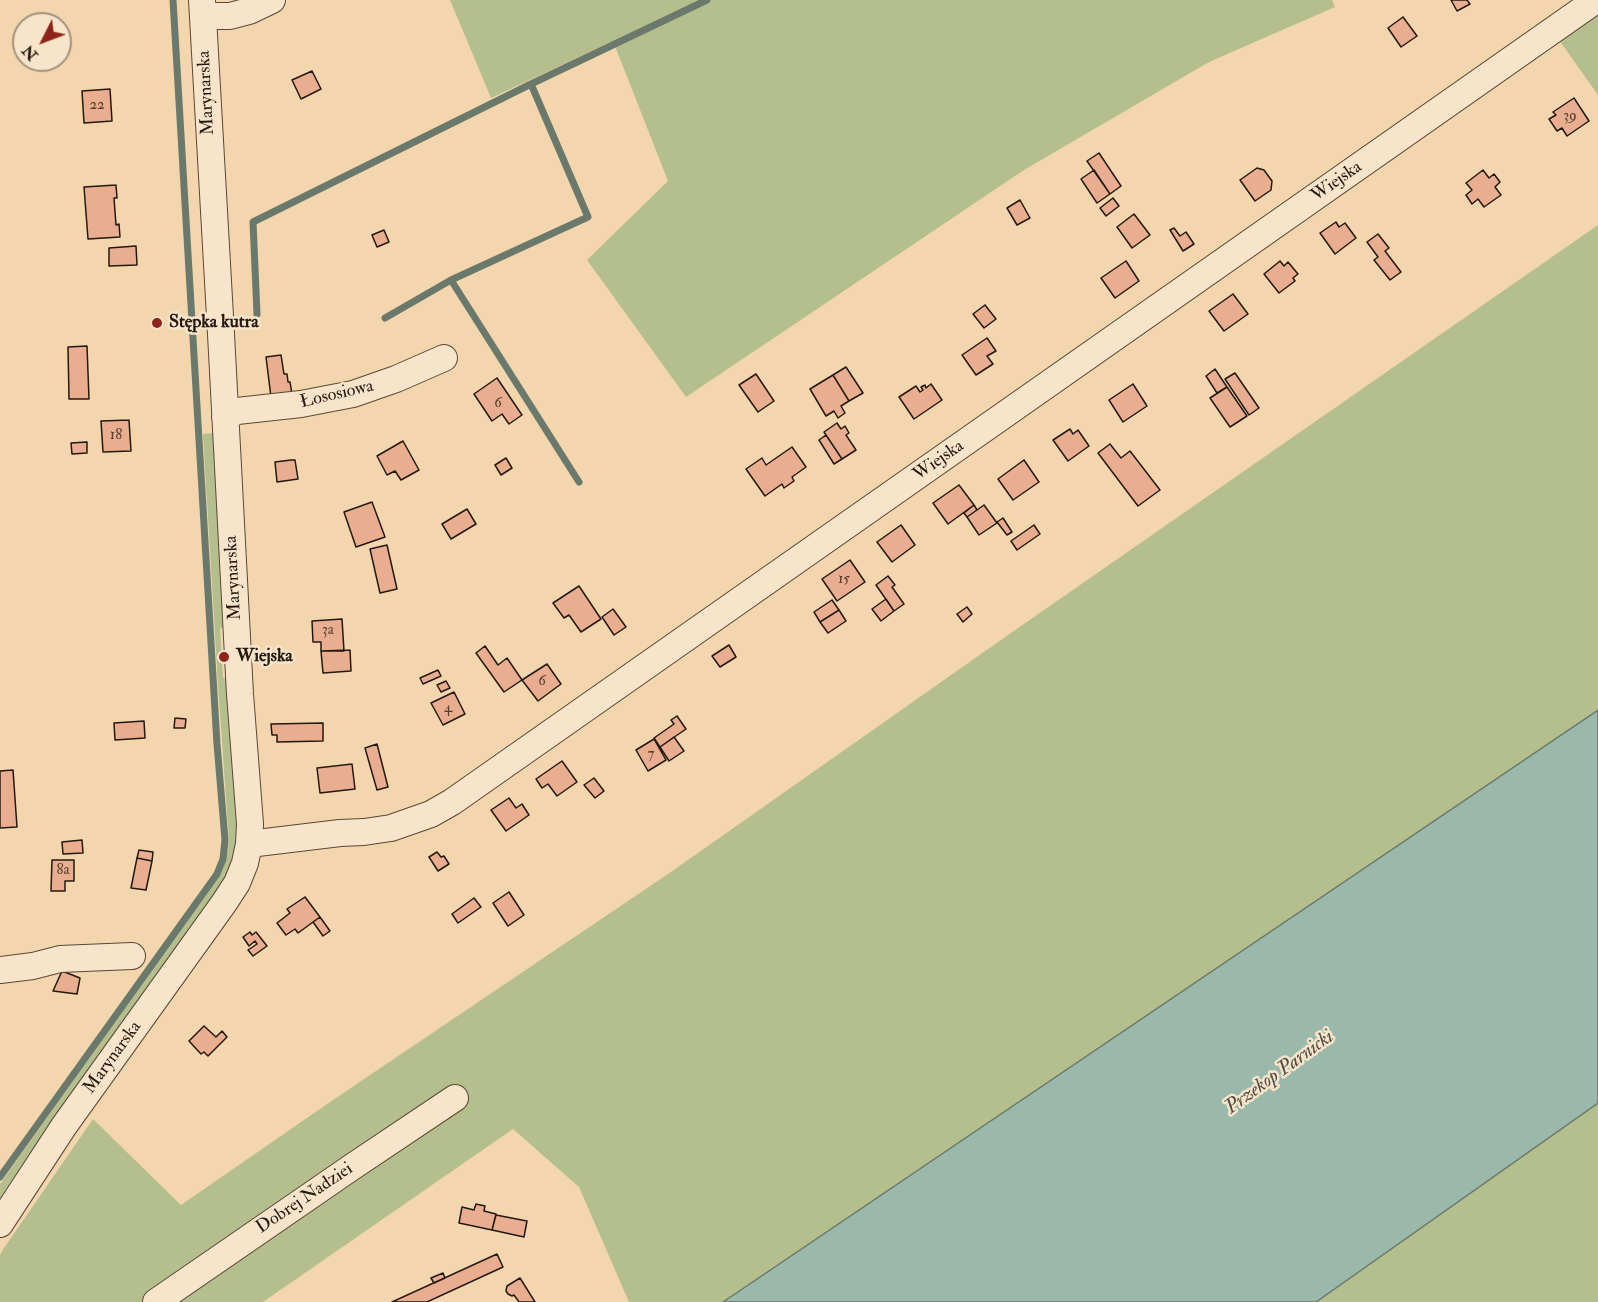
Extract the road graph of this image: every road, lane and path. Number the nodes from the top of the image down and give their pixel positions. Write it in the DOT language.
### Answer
graph roads {
  1 [pos="272,0"];
  2 [pos="1596,0"];
  3 [pos="202,8"];
  4 [pos="444,358"];
  5 [pos="225,417"];
  6 [pos="249,844"];
  7 [pos="132,956"];
  8 [pos="0,970"];
  9 [pos="455,1098"];
  10 [pos="0,1224"];
  11 [pos="156,1302"];
  1 -- 3 [label="street"];
  2 -- 6 [label="street, Wiejska"];
  3 -- 5 [label="street, Marynarska"];
  4 -- 5 [label="street, Łososiowa"];
  5 -- 6 [label="street, Marynarska"];
  6 -- 10 [label="street, Marynarska"];
  7 -- 8 [label="street"];
  9 -- 11 [label="street, Dobrej Nadziei"];
}
